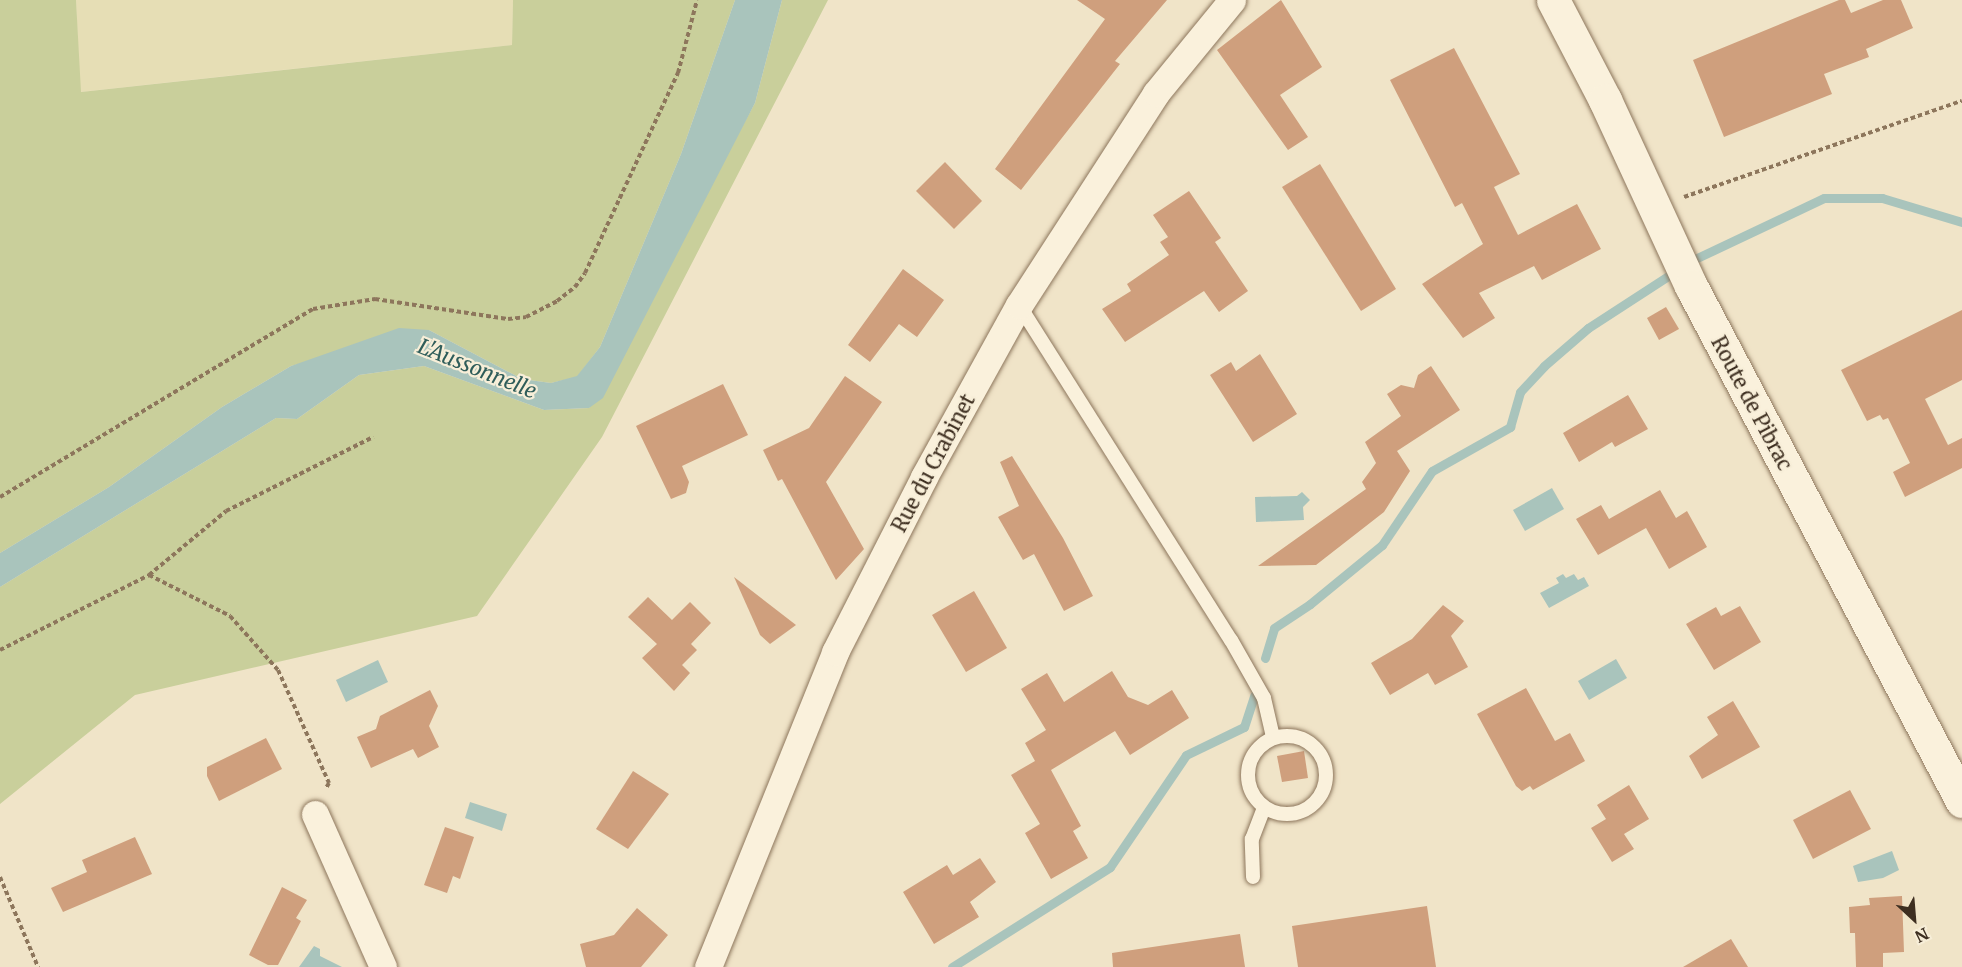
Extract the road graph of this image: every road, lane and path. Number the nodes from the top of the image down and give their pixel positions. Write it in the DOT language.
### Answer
graph roads {
  1 [pos="697,0"];
  2 [pos="1232,0"];
  3 [pos="1554,0"];
  4 [pos="1962,101"];
  5 [pos="1655,208"];
  6 [pos="1019,305"];
  7 [pos="374,437"];
  8 [pos="0,496"];
  9 [pos="149,575"];
  10 [pos="0,650"];
  11 [pos="1273,737"];
  12 [pos="1962,801"];
  13 [pos="1264,807"];
  14 [pos="315,814"];
  15 [pos="0,877"];
  16 [pos="1253,877"];
  17 [pos="38,967"];
  18 [pos="383,967"];
  19 [pos="708,967"];
  1 -- 8 [label="path"];
  2 -- 6 [label="street, Rue du Crabinet"];
  3 -- 5 [label="main road, Route de Pibrac"];
  4 -- 5 [label="path"];
  5 -- 12 [label="main road, Route de Pibrac"];
  6 -- 11 [label="lane"];
  6 -- 19 [label="street, Rue du Crabinet"];
  7 -- 9 [label="path"];
  9 -- 10 [label="path"];
  9 -- 14 [label="path"];
  11 -- 13 [label="lane"];
  11 -- 13 [label="lane"];
  13 -- 16 [label="lane"];
  14 -- 18 [label="street"];
  15 -- 17 [label="path"];
}
